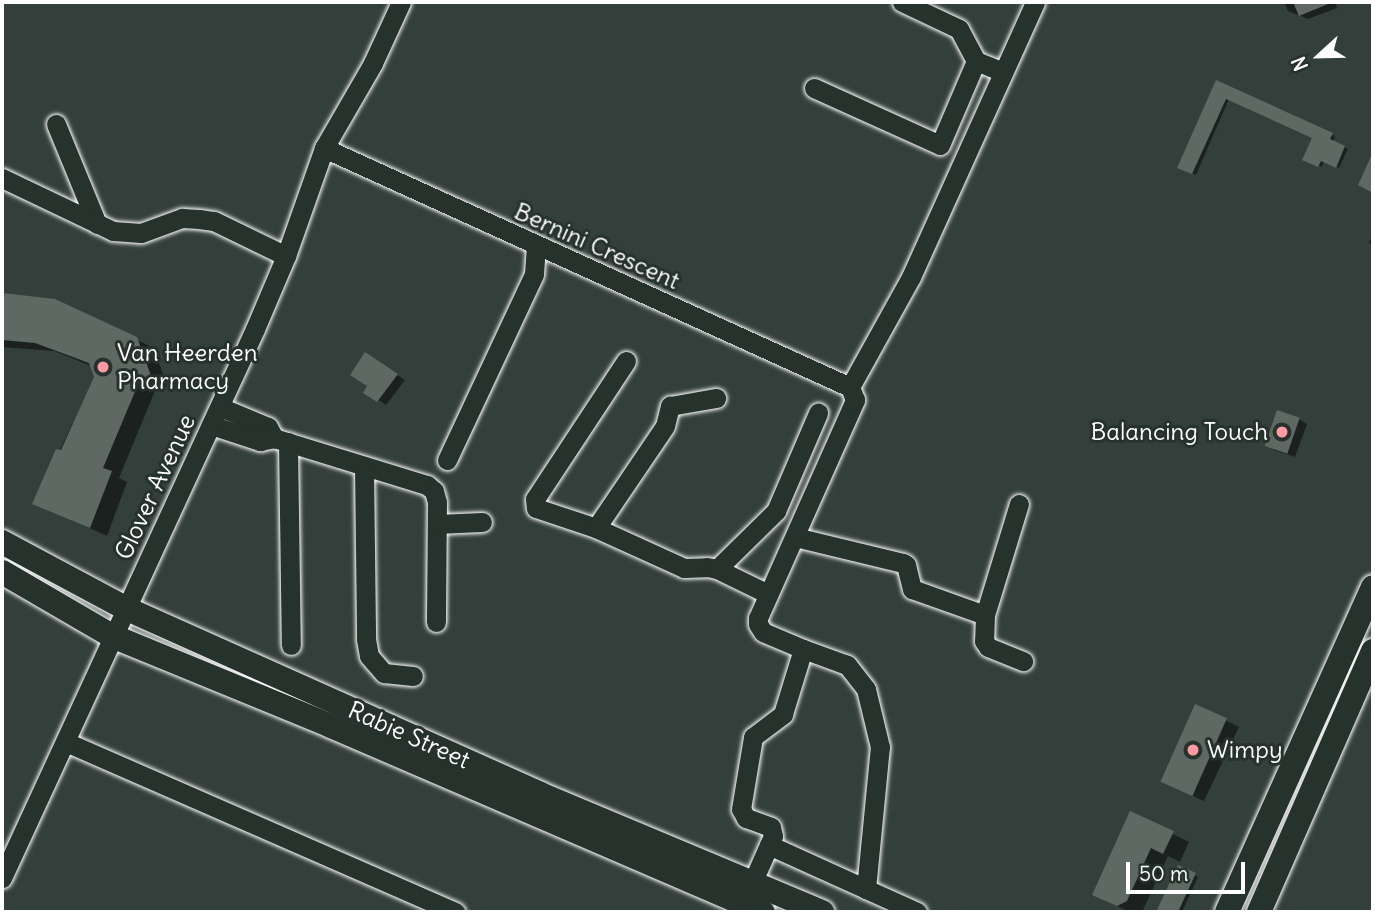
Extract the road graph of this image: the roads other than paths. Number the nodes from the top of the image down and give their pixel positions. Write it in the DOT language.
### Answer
graph roads {
  1 [pos="401,2"];
  2 [pos="902,2"];
  3 [pos="1035,2"];
  4 [pos="976,61"];
  5 [pos="1003,72"];
  6 [pos="814,88"];
  7 [pos="56,124"];
  8 [pos="324,148"];
  9 [pos="2,178"];
  10 [pos="97,224"];
  11 [pos="536,246"];
  12 [pos="286,256"];
  13 [pos="626,361"];
  14 [pos="850,387"];
  15 [pos="716,398"];
  16 [pos="818,413"];
  17 [pos="215,416"];
  18 [pos="281,440"];
  19 [pos="447,460"];
  20 [pos="363,466"];
  21 [pos="1019,504"];
  22 [pos="482,522"];
  23 [pos="437,524"];
  24 [pos="596,528"];
  25 [pos="795,537"];
  26 [pos="2,542"];
  27 [pos="717,569"];
  28 [pos="2,572"];
  29 [pos="1373,587"];
  30 [pos="768,594"];
  31 [pos="125,608"];
  32 [pos="985,615"];
  33 [pos="436,622"];
  34 [pos="112,636"];
  35 [pos="291,645"];
  36 [pos="803,649"];
  37 [pos="1371,656"];
  38 [pos="1023,661"];
  39 [pos="413,676"];
  40 [pos="66,742"];
  41 [pos="1304,742"];
  42 [pos="769,845"];
  43 [pos="2,878"];
  44 [pos="753,881"];
  45 [pos="866,889"];
  46 [pos="455,912"];
  47 [pos="763,912"];
  48 [pos="822,912"];
  49 [pos="917,912"];
  50 [pos="1227,912"];
  51 [pos="1259,912"];
  1 -- 8 [label="street, Glover Avenue"];
  2 -- 4 [label="street"];
  3 -- 5 [label="street"];
  4 -- 5 [label="street"];
  4 -- 6 [label="street"];
  5 -- 14 [label="street"];
  7 -- 10 [label="street"];
  8 -- 11 [label="street, Bernini Crescent"];
  8 -- 12 [label="street, Glover Avenue"];
  9 -- 10 [label="street"];
  10 -- 12 [label="street"];
  11 -- 14 [label="street, Bernini Crescent"];
  11 -- 19 [label="street"];
  12 -- 17 [label="street, Glover Avenue"];
  13 -- 24 [label="street"];
  14 -- 25 [label="street"];
  15 -- 24 [label="street"];
  16 -- 27 [label="street"];
  17 -- 18 [label="street"];
  17 -- 31 [label="street, Glover Avenue"];
  18 -- 20 [label="street"];
  18 -- 35 [label="street"];
  20 -- 23 [label="street"];
  20 -- 39 [label="street"];
  21 -- 32 [label="street"];
  22 -- 23 [label="street"];
  23 -- 33 [label="street"];
  24 -- 27 [label="street"];
  25 -- 30 [label="street"];
  25 -- 32 [label="street"];
  26 -- 31 [label="main road, Rabie Street"];
  27 -- 30 [label="street"];
  28 -- 34 [label="main road, Rabie Street"];
  29 -- 41 [label="main road"];
  30 -- 36 [label="street"];
  31 -- 34 [label="street, Glover Avenue"];
  31 -- 44 [label="main road, Rabie Street"];
  32 -- 38 [label="street"];
  34 -- 40 [label="street, Glover Avenue"];
  34 -- 47 [label="main road, Rabie Street"];
  36 -- 42 [label="street"];
  36 -- 45 [label="street"];
  37 -- 41 [label="main road"];
  37 -- 51 [label="main road"];
  40 -- 43 [label="street, Glover Avenue"];
  40 -- 46 [label="street"];
  41 -- 50 [label="main road"];
  42 -- 44 [label="street"];
  42 -- 45 [label="street"];
  44 -- 48 [label="main road, Rabie Street"];
  45 -- 49 [label="street"];
}
